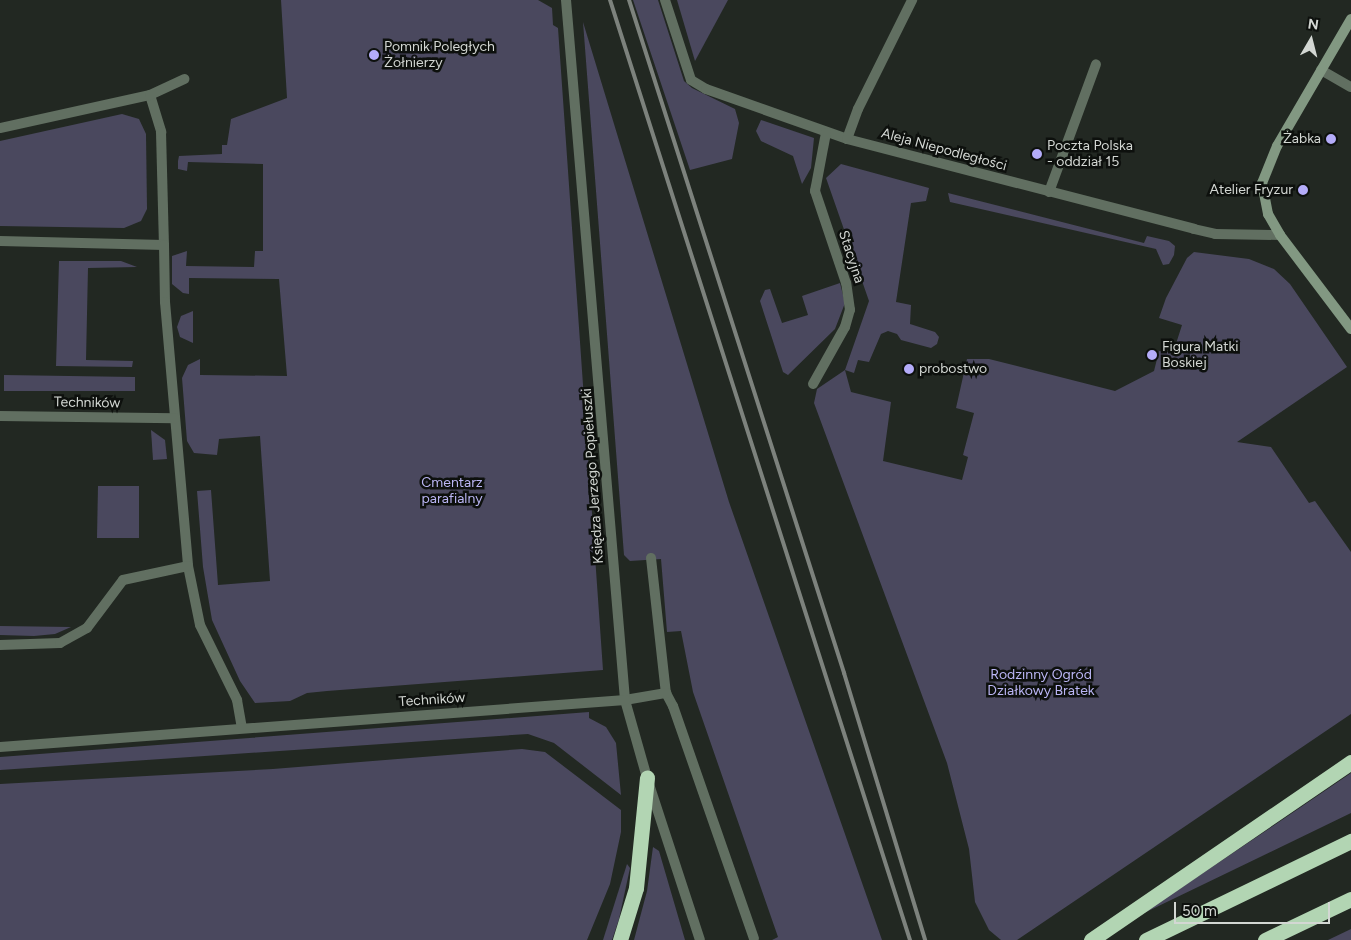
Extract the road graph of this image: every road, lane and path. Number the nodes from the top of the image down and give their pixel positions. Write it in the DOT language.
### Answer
graph roads {
  1 [pos="566,0"];
  2 [pos="665,0"];
  3 [pos="912,0"];
  4 [pos="1351,19"];
  5 [pos="1096,64"];
  6 [pos="1321,70"];
  7 [pos="185,79"];
  8 [pos="1351,87"];
  9 [pos="150,95"];
  10 [pos="0,128"];
  11 [pos="826,133"];
  12 [pos="847,139"];
  13 [pos="1049,192"];
  14 [pos="1280,235"];
  15 [pos="0,241"];
  16 [pos="164,245"];
  17 [pos="1351,329"];
  18 [pos="812,384"];
  19 [pos="0,416"];
  20 [pos="175,418"];
  21 [pos="651,558"];
  22 [pos="188,566"];
  23 [pos="0,646"];
  24 [pos="666,693"];
  25 [pos="625,700"];
  26 [pos="242,728"];
  27 [pos="0,747"];
  28 [pos="1351,762"];
  29 [pos="646,778"];
  30 [pos="1351,841"];
  31 [pos="1351,899"];
  32 [pos="754,938"];
  33 [pos="620,940"];
  34 [pos="700,940"];
  35 [pos="1091,940"];
  36 [pos="1146,940"];
  37 [pos="1266,940"];
  1 -- 25 [label="street, Księdza Jerzego Popiełuszki"];
  2 -- 11 [label="street, Aleja Niepodległości"];
  3 -- 12 [label="street"];
  4 -- 6 [label="street"];
  5 -- 13 [label="street"];
  6 -- 8 [label="street"];
  6 -- 14 [label="street"];
  7 -- 9 [label="street"];
  9 -- 10 [label="street"];
  9 -- 16 [label="street"];
  11 -- 12 [label="street, Aleja Niepodległości"];
  11 -- 18 [label="street, Stacyjna"];
  12 -- 13 [label="street, Aleja Niepodległości"];
  13 -- 14 [label="street, Aleja Niepodległości"];
  14 -- 17 [label="street"];
  15 -- 16 [label="street"];
  16 -- 20 [label="street"];
  19 -- 20 [label="street, Techników"];
  20 -- 22 [label="street"];
  21 -- 24 [label="street"];
  22 -- 23 [label="street"];
  22 -- 26 [label="street"];
  24 -- 25 [label="street, Techników"];
  24 -- 32 [label="street"];
  25 -- 26 [label="street, Techników"];
  25 -- 29 [label="street, Księdza Jerzego Popiełuszki"];
  26 -- 27 [label="street, Techników"];
  28 -- 35 [label="highway"];
  29 -- 33 [label="highway"];
  29 -- 34 [label="street, Księdza Jerzego Popiełuszki"];
  30 -- 36 [label="highway"];
  31 -- 37 [label="highway"];
}
